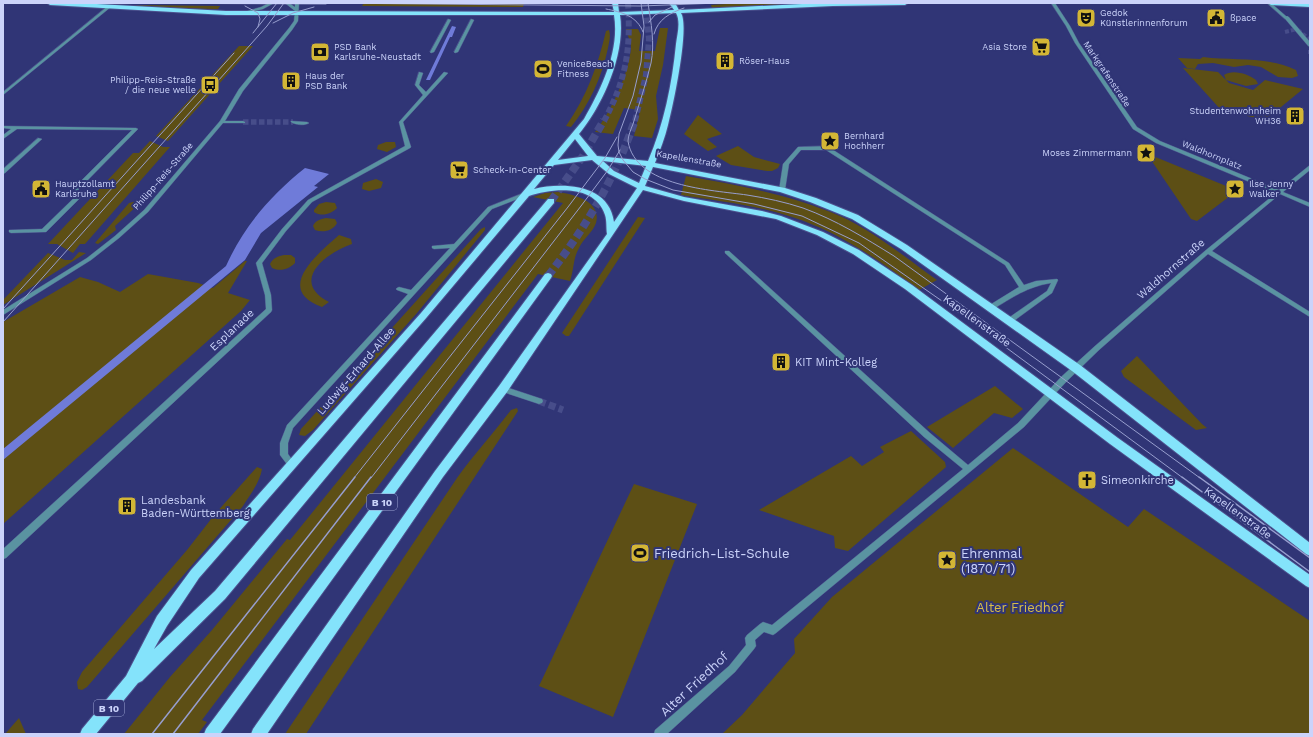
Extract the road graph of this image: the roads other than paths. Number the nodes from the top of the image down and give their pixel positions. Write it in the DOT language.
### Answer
graph roads {
  1 [pos="50,3"];
  2 [pos="272,3"];
  3 [pos="287,3"];
  4 [pos="297,3"];
  5 [pos="615,3"];
  6 [pos="672,3"];
  7 [pos="905,3"];
  8 [pos="1053,3"];
  9 [pos="1269,3"];
  10 [pos="1310,5"];
  11 [pos="110,6"];
  12 [pos="297,12"];
  13 [pos="678,12"];
  14 [pos="242,13"];
  15 [pos="617,14"];
  16 [pos="1286,18"];
  17 [pos="449,20"];
  18 [pos="472,20"];
  19 [pos="1310,45"];
  20 [pos="432,52"];
  21 [pos="456,52"];
  22 [pos="421,73"];
  23 [pos="446,73"];
  24 [pos="3,94"];
  25 [pos="426,95"];
  26 [pos="222,122"];
  27 [pos="243,122"];
  28 [pos="293,122"];
  29 [pos="307,123"];
  30 [pos="3,127"];
  31 [pos="16,127"];
  32 [pos="1139,131"];
  33 [pos="575,134"];
  34 [pos="3,138"];
  35 [pos="40,139"];
  36 [pos="592,158"];
  37 [pos="552,163"];
  38 [pos="651,164"];
  39 [pos="1310,167"];
  40 [pos="3,172"];
  41 [pos="640,187"];
  42 [pos="782,190"];
  43 [pos="1280,192"];
  44 [pos="526,194"];
  45 [pos="551,201"];
  46 [pos="1310,205"];
  47 [pos="11,231"];
  48 [pos="611,234"];
  49 [pos="456,246"];
  50 [pos="434,247"];
  51 [pos="1208,251"];
  52 [pos="727,252"];
  53 [pos="548,276"];
  54 [pos="1023,288"];
  55 [pos="399,289"];
  56 [pos="412,293"];
  57 [pos="990,308"];
  58 [pos="3,313"];
  59 [pos="1310,315"];
  60 [pos="1009,322"];
  61 [pos="1076,368"];
  62 [pos="503,389"];
  63 [pos="1051,394"];
  64 [pos="539,401"];
  65 [pos="292,465"];
  66 [pos="968,469"];
  67 [pos="1310,550"];
  68 [pos="3,555"];
  69 [pos="1310,582"];
  70 [pos="131,681"];
  71 [pos="86,734"];
  72 [pos="211,734"];
  73 [pos="258,734"];
  74 [pos="659,734"];
  1 -- 11 [label="main road"];
  2 -- 14 [label="street"];
  3 -- 12 [label="street"];
  4 -- 12 [label="street"];
  5 -- 15 [label="main road, Ludwig-Erhard-Allee"];
  6 -- 13 [label="main road"];
  7 -- 13 [label="main road"];
  8 -- 32 [label="street, Markgrafenstraße"];
  9 -- 10 [label="main road"];
  9 -- 16 [label="street"];
  9 -- 19 [label="street, bridge"];
  11 -- 14 [label="main road"];
  11 -- 24 [label="street"];
  12 -- 14 [label="main road"];
  12 -- 15 [label="main road"];
  12 -- 26 [label="street, Philipp-Reis-Straße"];
  13 -- 15 [label="main road"];
  13 -- 38 [label="main road"];
  15 -- 33 [label="main road, Ludwig-Erhard-Allee"];
  17 -- 20 [label="street"];
  18 -- 21 [label="street"];
  22 -- 25 [label="street"];
  23 -- 25 [label="street, Esplanade"];
  25 -- 68 [label="street, Esplanade"];
  26 -- 27 [label="street"];
  26 -- 58 [label="street, Philipp-Reis-Straße"];
  28 -- 29 [label="street"];
  30 -- 31 [label="street"];
  31 -- 34 [label="street"];
  31 -- 47 [label="street"];
  32 -- 43 [label="street, Waldhornplatz"];
  33 -- 36 [label="main road, Kapellenstraße"];
  33 -- 37 [label="main road, Ludwig-Erhard-Allee"];
  35 -- 40 [label="street"];
  36 -- 37 [label="main road, Kapellenstraße"];
  36 -- 38 [label="main road, Kapellenstraße"];
  36 -- 41 [label="main road, Kapellenstraße"];
  37 -- 44 [label="main road, Ludwig-Erhard-Allee"];
  38 -- 41 [label="main road"];
  38 -- 42 [label="main road, Kapellenstraße"];
  39 -- 43 [label="street, Waldhornstraße"];
  41 -- 48 [label="main road"];
  41 -- 63 [label="main road, Kapellenstraße"];
  42 -- 54 [label="street"];
  42 -- 57 [label="main road, Kapellenstraße"];
  43 -- 46 [label="street, Waldhornplatz"];
  43 -- 51 [label="street, Waldhornstraße"];
  44 -- 48 [label="main road"];
  44 -- 49 [label="street"];
  44 -- 65 [label="main road, Ludwig-Erhard-Allee"];
  45 -- 70 [label="main road, B 10"];
  48 -- 62 [label="main road"];
  49 -- 50 [label="street"];
  49 -- 56 [label="street"];
  51 -- 59 [label="street"];
  51 -- 61 [label="street, Waldhornstraße"];
  52 -- 66 [label="street"];
  53 -- 72 [label="main road, B 10"];
  54 -- 57 [label="street"];
  54 -- 60 [label="street"];
  55 -- 56 [label="street"];
  56 -- 65 [label="street"];
  57 -- 60 [label="main road, Kapellenstraße"];
  60 -- 61 [label="main road, Kapellenstraße"];
  61 -- 63 [label="street, Waldhornstraße"];
  61 -- 67 [label="main road, Kapellenstraße"];
  62 -- 64 [label="street"];
  62 -- 73 [label="main road"];
  63 -- 66 [label="street, Alter Friedhof"];
  63 -- 69 [label="main road, Kapellenstraße"];
  65 -- 70 [label="main road, Ludwig-Erhard-Allee"];
  66 -- 74 [label="street, Alter Friedhof"];
  70 -- 71 [label="main road, Ludwig-Erhard-Allee / B 10"];
}
